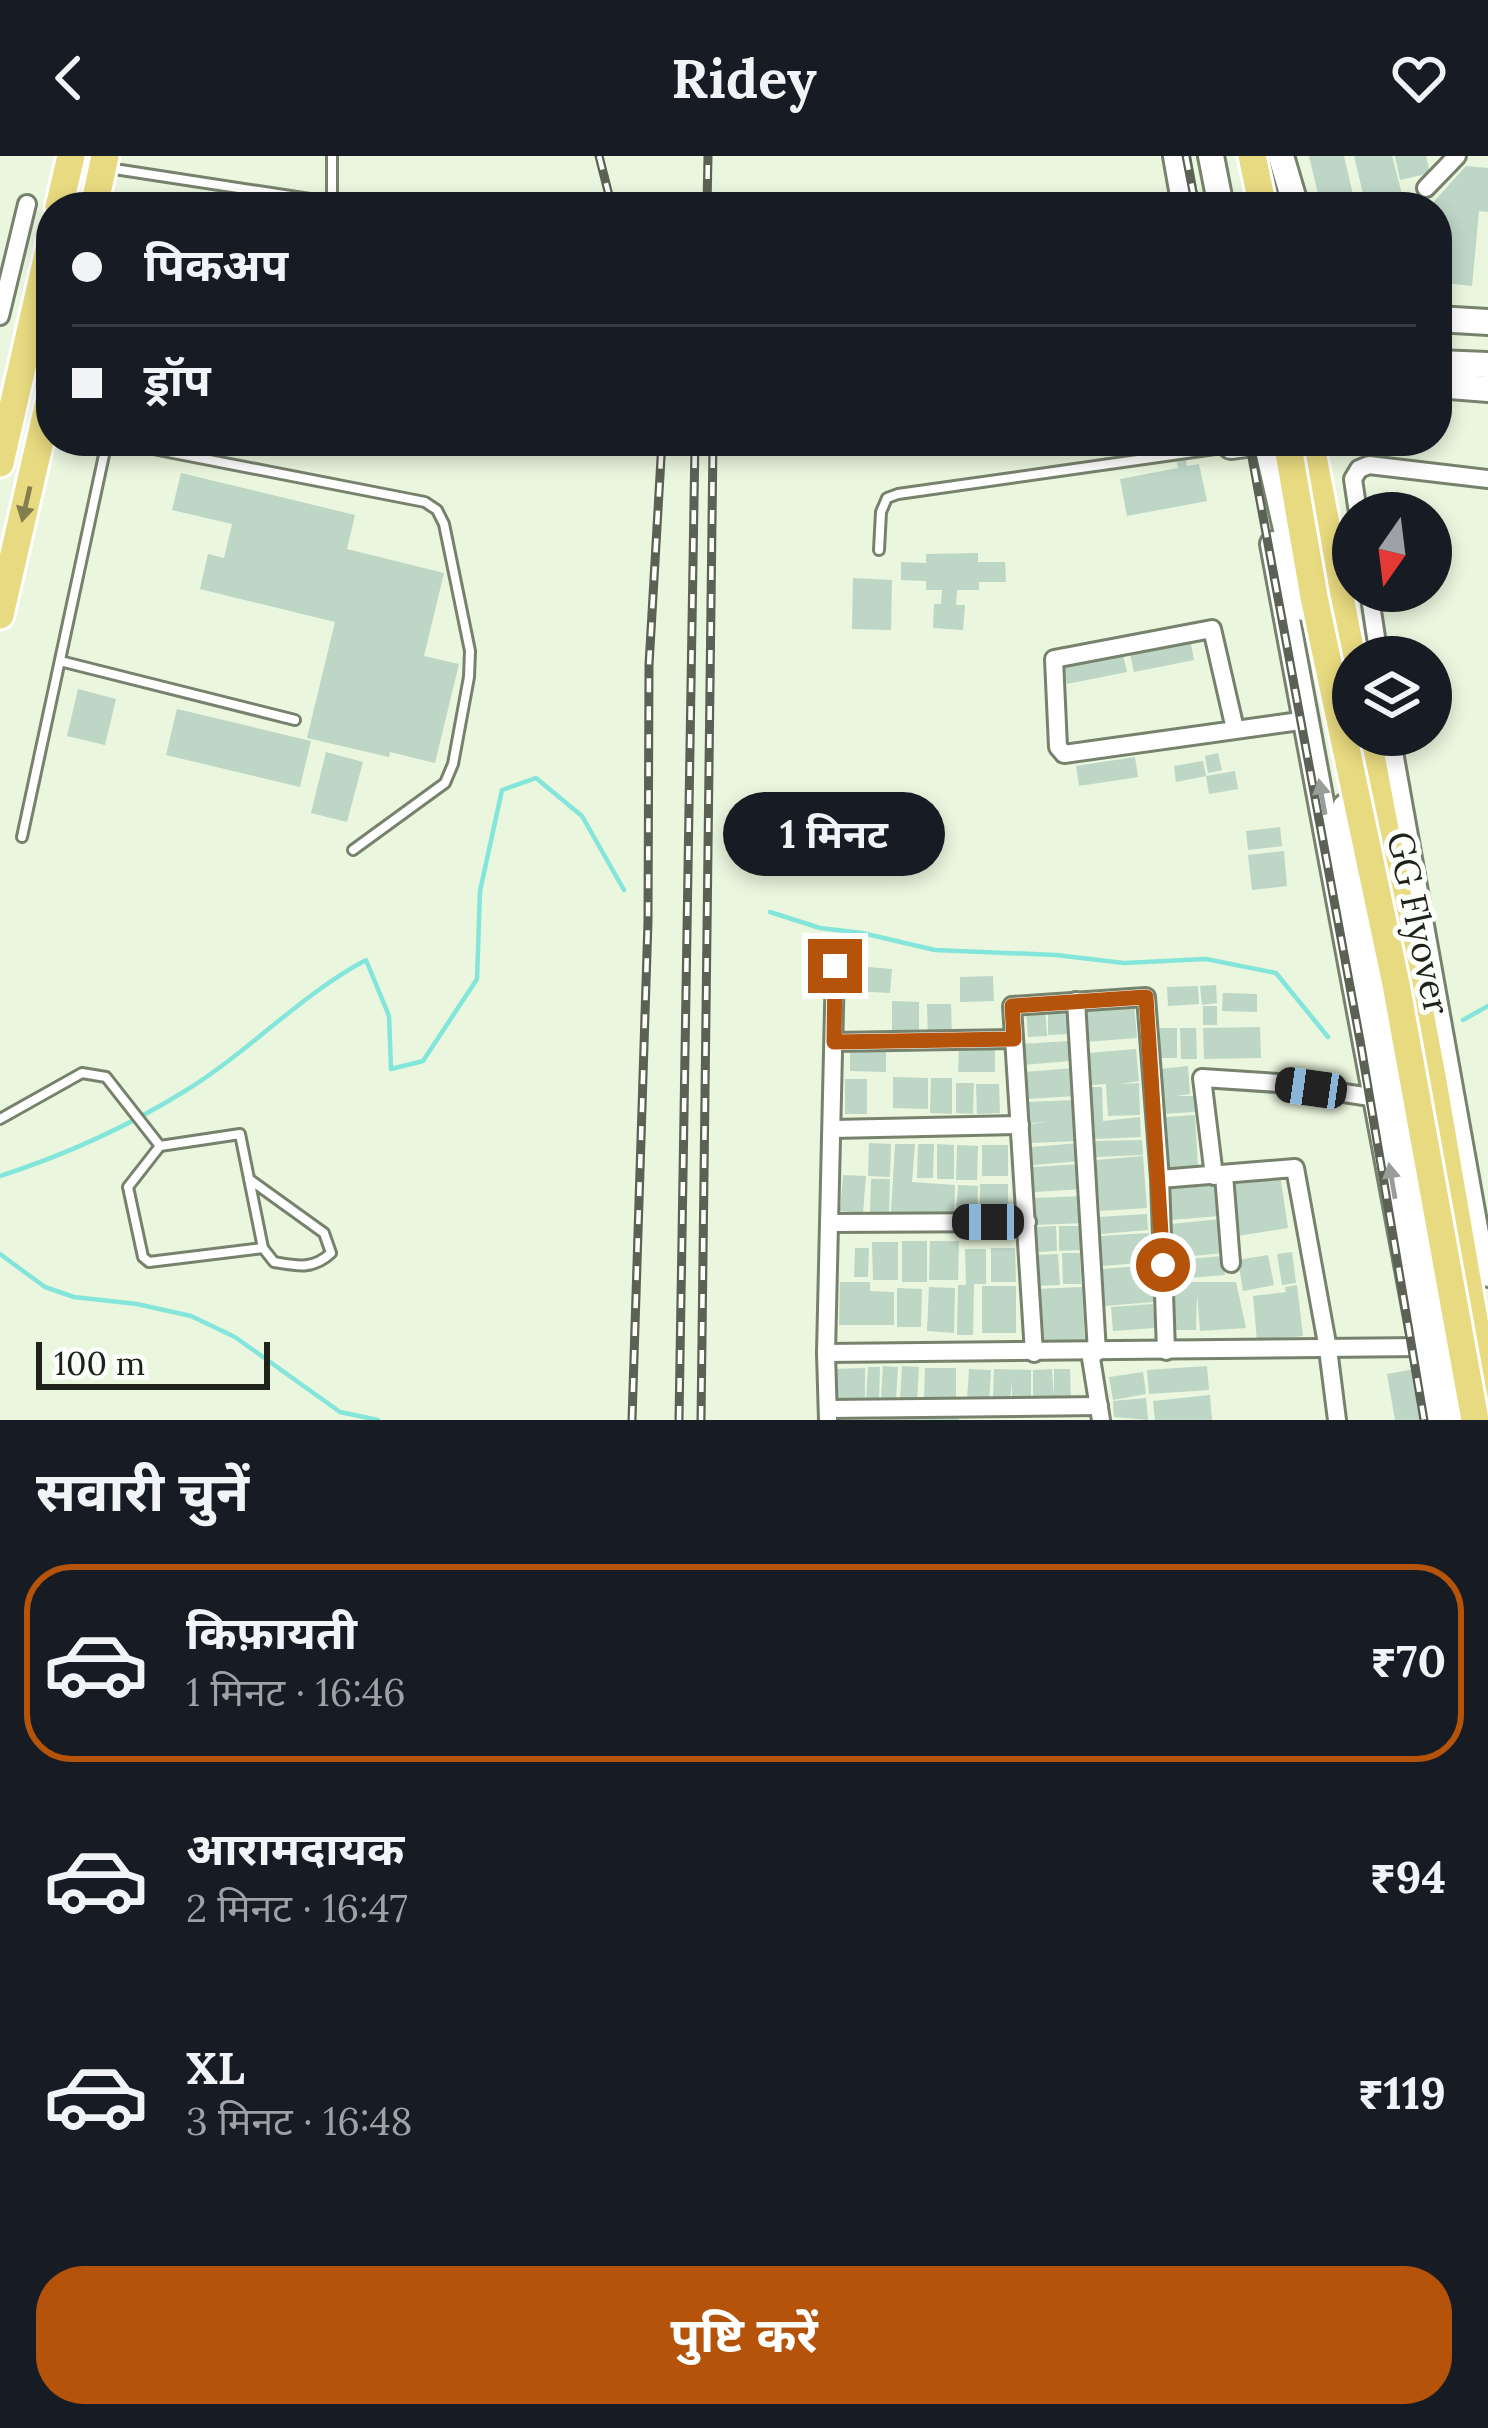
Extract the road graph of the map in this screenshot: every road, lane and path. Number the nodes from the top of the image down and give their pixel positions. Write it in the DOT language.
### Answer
graph roads {
  1 [pos="70,156"];
  2 [pos="332,156"];
  3 [pos="1176,156"];
  4 [pos="1197,156"];
  5 [pos="1211,156"];
  6 [pos="1234,156"];
  7 [pos="1252,156"];
  8 [pos="1281,156"];
  9 [pos="1457,156"];
  10 [pos="104,162"];
  11 [pos="1426,188"];
  12 [pos="62,192"];
  13 [pos="97,192"];
  14 [pos="279,192"];
  15 [pos="332,192"];
  16 [pos="1182,192"];
  17 [pos="1203,192"];
  18 [pos="1218,192"];
  19 [pos="1241,192"];
  20 [pos="1260,192"];
  21 [pos="1292,192"];
  22 [pos="27,204"];
  23 [pos="8,250"];
  24 [pos="36,306"];
  25 [pos="0,315"];
  26 [pos="1452,320"];
  27 [pos="1488,322"];
  28 [pos="1452,364"];
  29 [pos="1488,365"];
  30 [pos="1452,386"];
  31 [pos="1488,389"];
  32 [pos="37,456"];
  33 [pos="107,456"];
  34 [pos="187,456"];
  35 [pos="1153,456"];
  36 [pos="1250,456"];
  37 [pos="1256,456"];
  38 [pos="1290,456"];
  39 [pos="1301,456"];
  40 [pos="1313,456"];
  41 [pos="0,463"];
  42 [pos="1488,479"];
  43 [pos="1278,492"];
  44 [pos="1354,492"];
  45 [pos="880,550"];
  46 [pos="0,615"];
  47 [pos="1348,636"];
  48 [pos="60,662"];
  49 [pos="295,720"];
  50 [pos="1307,720"];
  51 [pos="1235,729"];
  52 [pos="1370,756"];
  53 [pos="1395,756"];
  54 [pos="22,837"];
  55 [pos="353,850"];
  56 [pos="835,966"];
  57 [pos="1076,1001"];
  58 [pos="1014,1039"];
  59 [pos="834,1042"];
  60 [pos="1377,1098"];
  61 [pos="0,1119"];
  62 [pos="1020,1125"];
  63 [pos="833,1129"];
  64 [pos="160,1146"];
  65 [pos="1219,1175"];
  66 [pos="249,1179"];
  67 [pos="1160,1179"];
  68 [pos="831,1222"];
  69 [pos="1027,1222"];
  70 [pos="262,1249"];
  71 [pos="1231,1263"];
  72 [pos="1488,1278"];
  73 [pos="1423,1347"];
  74 [pos="1328,1349"];
  75 [pos="1166,1351"];
  76 [pos="1093,1352"];
  77 [pos="826,1353"];
  78 [pos="1034,1353"];
  79 [pos="1488,1401"];
  80 [pos="1039,1413"];
  81 [pos="1100,1413"];
  82 [pos="828,1415"];
  83 [pos="874,1415"];
  84 [pos="1337,1420"];
  85 [pos="1436,1420"];
  86 [pos="1456,1420"];
  87 [pos="1475,1420"];
  1 -- 12 [label="main road"];
  2 -- 15 [label="lane"];
  3 -- 16 [label="main road"];
  4 -- 17 [label="main road"];
  5 -- 18 [label="main road"];
  6 -- 19 [label="main road"];
  7 -- 20 [label="main road"];
  8 -- 21 [label="main road"];
  9 -- 11 [label="street"];
  10 -- 13 [label="main road"];
  10 -- 14 [label="lane"];
  22 -- 23 [label="street"];
  23 -- 25 [label="street"];
  24 -- 41 [label="main road"];
  26 -- 27 [label="main road"];
  28 -- 29 [label="main road"];
  30 -- 31 [label="main road"];
  32 -- 46 [label="main road, one-way"];
  33 -- 48 [label="lane"];
  34 -- 55 [label="lane"];
  35 -- 45 [label="lane"];
  36 -- 50 [label="main road"];
  37 -- 43 [label="main road"];
  38 -- 87 [label="main road, GG Flyover, bridge"];
  39 -- 43 [label="main road"];
  40 -- 47 [label="main road"];
  42 -- 44 [label="street"];
  43 -- 86 [label="main road"];
  48 -- 49 [label="lane"];
  48 -- 54 [label="lane"];
  50 -- 51 [label="street"];
  60 -- 50 [label="main road, one-way"];
  51 -- 51 [label="street"];
  52 -- 79 [label="main road, GG Flyover"];
  53 -- 72 [label="street"];
  56 -- 59 [label="street"];
  57 -- 58 [label="street"];
  57 -- 67 [label="street"];
  57 -- 76 [label="street"];
  58 -- 59 [label="street"];
  58 -- 62 [label="street"];
  59 -- 63 [label="street"];
  60 -- 65 [label="street"];
  73 -- 60 [label="main road, one-way"];
  61 -- 64 [label="lane"];
  62 -- 63 [label="street"];
  62 -- 69 [label="street"];
  63 -- 68 [label="street"];
  64 -- 66 [label="lane"];
  64 -- 70 [label="lane"];
  65 -- 67 [label="street"];
  65 -- 71 [label="street"];
  65 -- 74 [label="street"];
  66 -- 70 [label="lane"];
  66 -- 70 [label="lane"];
  67 -- 75 [label="street"];
  68 -- 69 [label="street"];
  68 -- 77 [label="street"];
  69 -- 78 [label="street"];
  73 -- 74 [label="street"];
  73 -- 85 [label="main road"];
  74 -- 75 [label="street"];
  74 -- 84 [label="street"];
  75 -- 76 [label="street"];
  76 -- 78 [label="street"];
  76 -- 81 [label="street"];
  77 -- 78 [label="street"];
  77 -- 82 [label="street"];
  80 -- 81 [label="street"];
  80 -- 83 [label="street"];
  82 -- 83 [label="street"];
}
